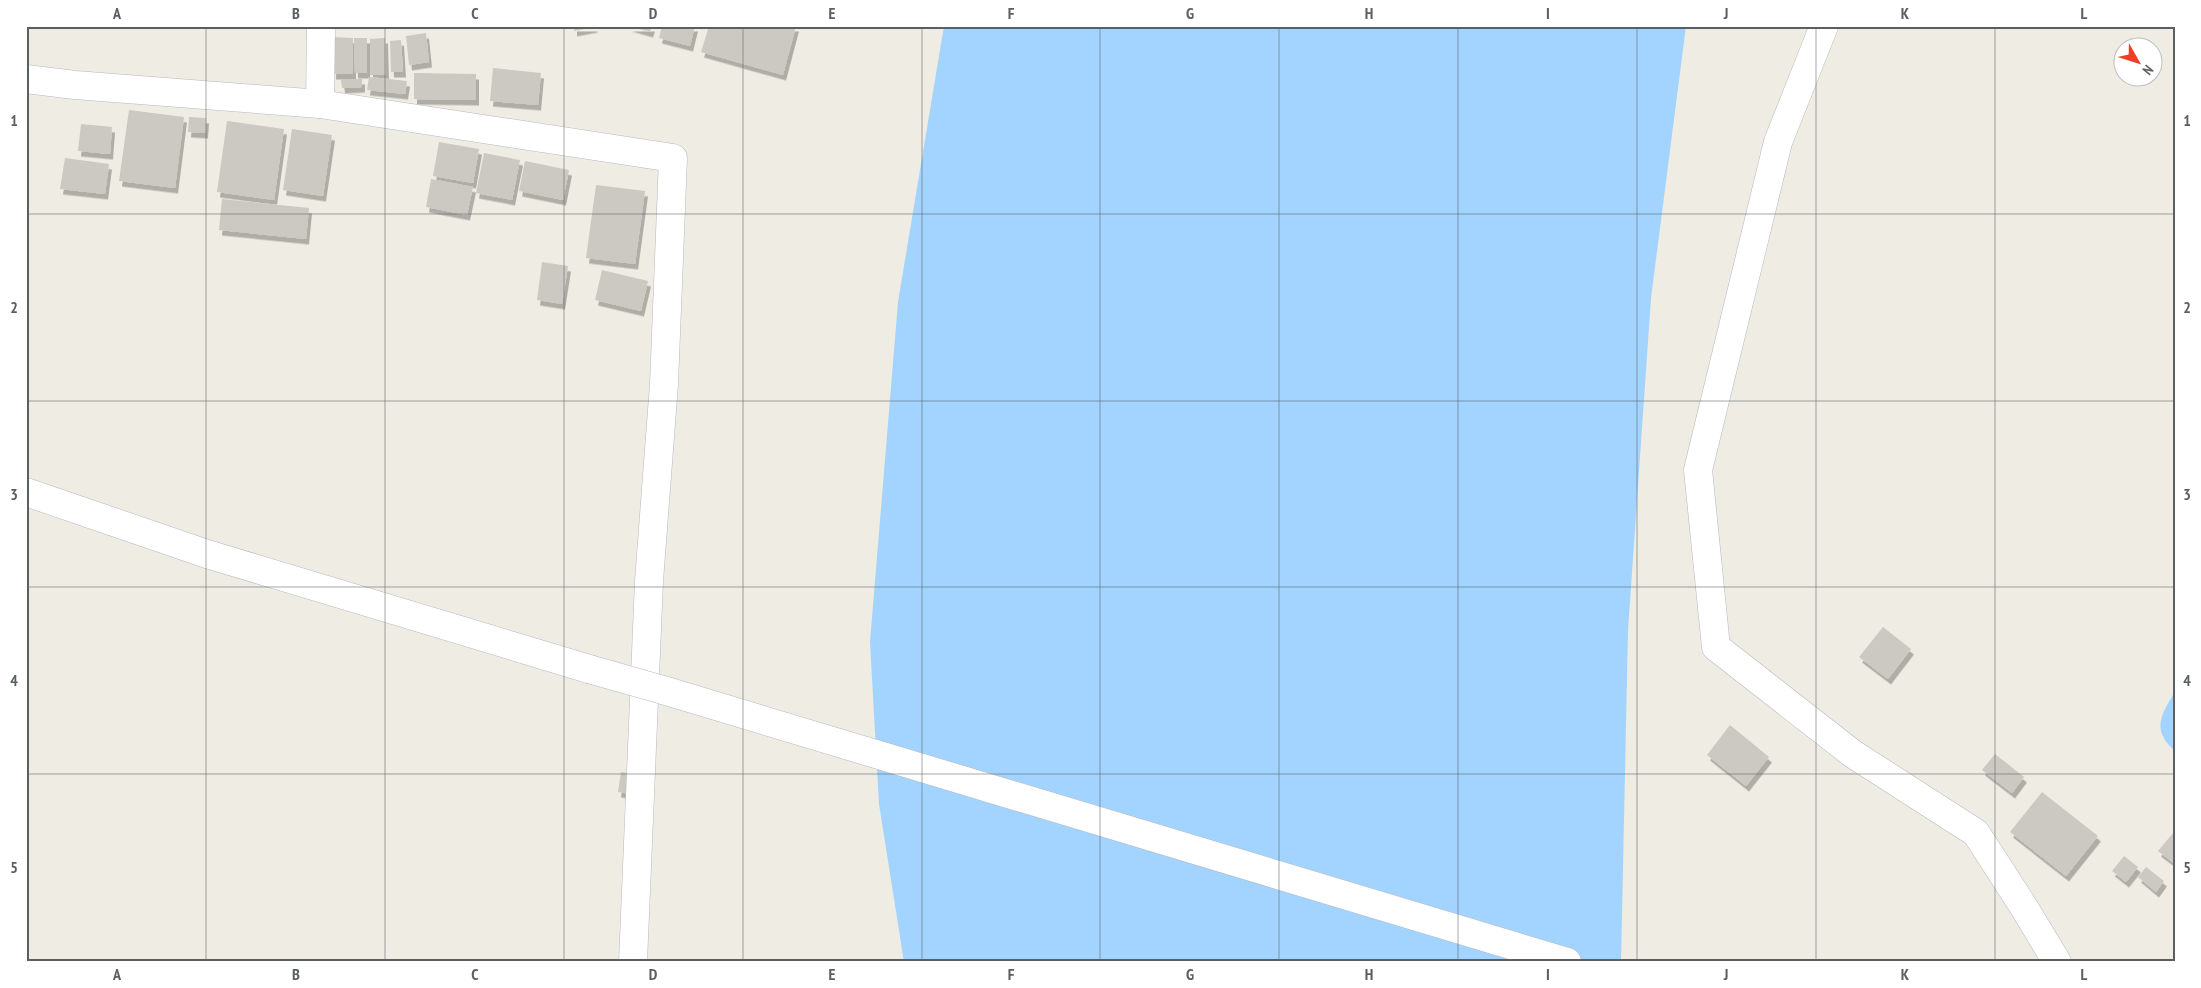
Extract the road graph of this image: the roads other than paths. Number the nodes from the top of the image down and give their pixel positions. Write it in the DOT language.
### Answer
graph roads {
  1 [pos="321,26"];
  2 [pos="1824,26"];
  3 [pos="26,79"];
  4 [pos="320,104"];
  5 [pos="26,492"];
  6 [pos="633,962"];
  7 [pos="1567,962"];
  8 [pos="2056,962"];
  1 -- 4 [label="main road"];
  2 -- 8 [label="main road"];
  3 -- 4 [label="main road"];
  4 -- 6 [label="main road"];
  5 -- 7 [label="main road, bridge"];
}
